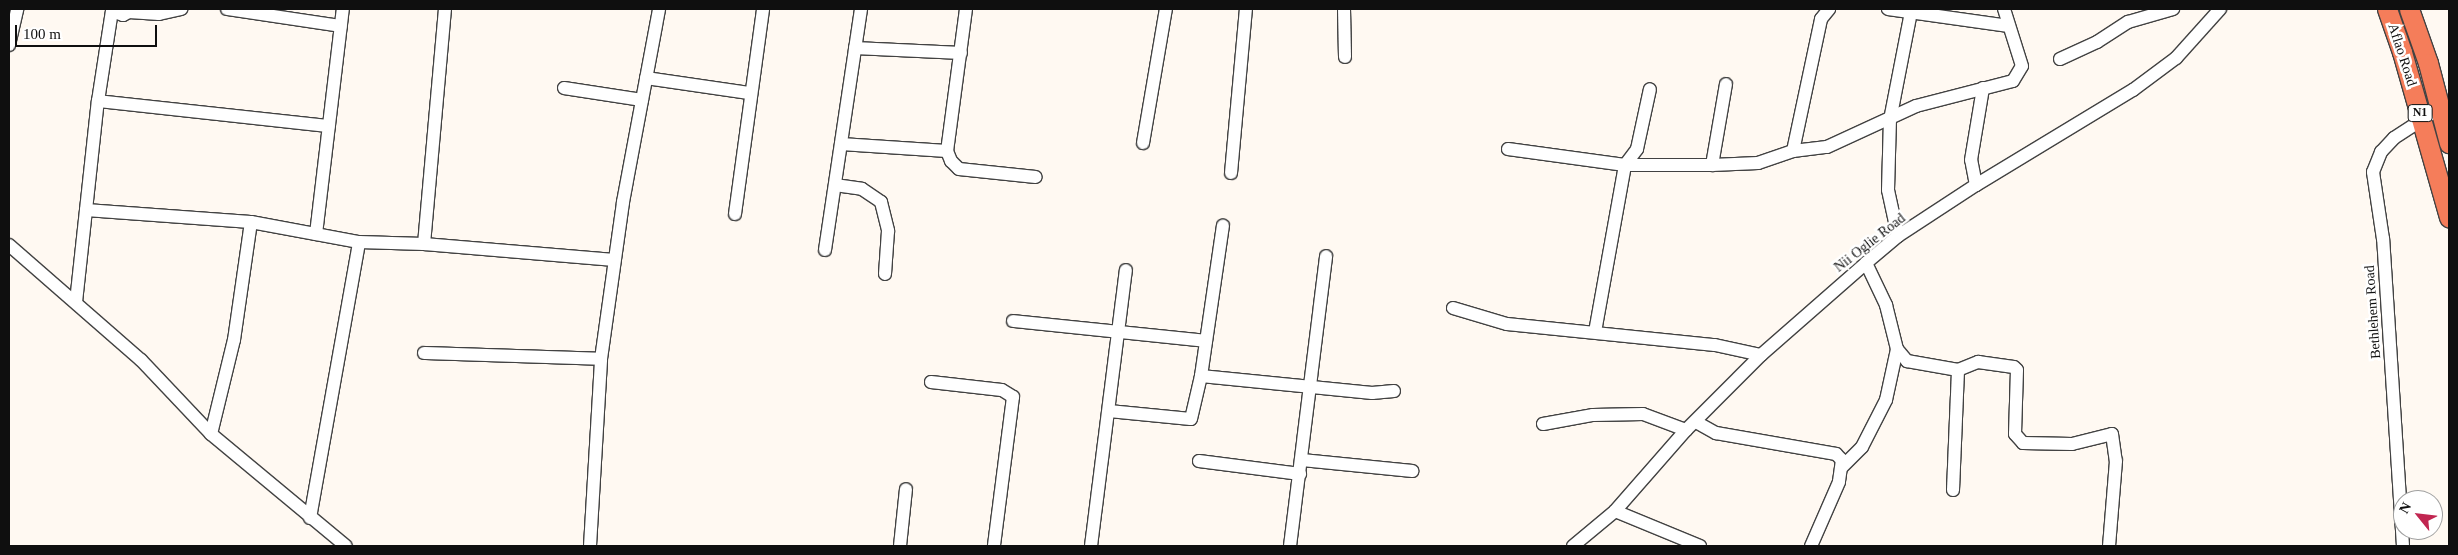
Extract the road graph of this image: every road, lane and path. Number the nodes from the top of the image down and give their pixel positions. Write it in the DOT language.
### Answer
graph roads {
  1 [pos="17,9"];
  2 [pos="181,9"];
  3 [pos="227,9"];
  4 [pos="343,9"];
  5 [pos="445,9"];
  6 [pos="659,9"];
  7 [pos="763,9"];
  8 [pos="861,9"];
  9 [pos="966,9"];
  10 [pos="1166,9"];
  11 [pos="1246,9"];
  12 [pos="1344,9"];
  13 [pos="1828,9"];
  14 [pos="1888,9"];
  15 [pos="2004,9"];
  16 [pos="2173,9"];
  17 [pos="2220,9"];
  18 [pos="2387,9"];
  19 [pos="2409,9"];
  20 [pos="2159,10"];
  21 [pos="1910,12"];
  22 [pos="341,26"];
  23 [pos="2009,26"];
  24 [pos="9,45"];
  25 [pos="855,48"];
  26 [pos="961,53"];
  27 [pos="1345,57"];
  28 [pos="2060,58"];
  29 [pos="646,78"];
  30 [pos="1726,84"];
  31 [pos="564,88"];
  32 [pos="1983,88"];
  33 [pos="1650,89"];
  34 [pos="749,93"];
  35 [pos="642,100"];
  36 [pos="98,101"];
  37 [pos="2440,108"];
  38 [pos="1890,120"];
  39 [pos="2422,122"];
  40 [pos="329,126"];
  41 [pos="1143,143"];
  42 [pos="2449,143"];
  43 [pos="841,144"];
  44 [pos="1508,149"];
  45 [pos="947,151"];
  46 [pos="1793,151"];
  47 [pos="1625,165"];
  48 [pos="1712,165"];
  49 [pos="1231,173"];
  50 [pos="1036,177"];
  51 [pos="1976,185"];
  52 [pos="835,186"];
  53 [pos="86,210"];
  54 [pos="736,214"];
  55 [pos="2449,218"];
  56 [pos="251,222"];
  57 [pos="1223,226"];
  58 [pos="316,234"];
  59 [pos="1898,236"];
  60 [pos="359,242"];
  61 [pos="424,244"];
  62 [pos="9,245"];
  63 [pos="825,250"];
  64 [pos="1326,256"];
  65 [pos="614,260"];
  66 [pos="1866,263"];
  67 [pos="1126,270"];
  68 [pos="885,274"];
  69 [pos="76,302"];
  70 [pos="1452,308"];
  71 [pos="1013,321"];
  72 [pos="1121,331"];
  73 [pos="1595,332"];
  74 [pos="1206,341"];
  75 [pos="1897,349"];
  76 [pos="424,353"];
  77 [pos="1761,356"];
  78 [pos="601,359"];
  79 [pos="1958,370"];
  80 [pos="1201,376"];
  81 [pos="931,382"];
  82 [pos="1310,388"];
  83 [pos="1394,391"];
  84 [pos="1109,411"];
  85 [pos="1543,424"];
  86 [pos="1691,426"];
  87 [pos="211,434"];
  88 [pos="1302,460"];
  89 [pos="1199,461"];
  90 [pos="1842,467"];
  91 [pos="1412,471"];
  92 [pos="1300,474"];
  93 [pos="906,489"];
  94 [pos="1953,490"];
  95 [pos="1615,511"];
  96 [pos="310,518"];
  97 [pos="346,546"];
  98 [pos="590,546"];
  99 [pos="900,546"];
  100 [pos="994,546"];
  101 [pos="1091,546"];
  102 [pos="1290,546"];
  103 [pos="1574,546"];
  104 [pos="1700,546"];
  105 [pos="1811,546"];
  106 [pos="2109,546"];
  107 [pos="2403,546"];
  1 -- 24 [label="street"];
  2 -- 36 [label="street"];
  3 -- 22 [label="street"];
  4 -- 22 [label="street"];
  5 -- 61 [label="street"];
  6 -- 29 [label="street"];
  7 -- 34 [label="street"];
  8 -- 25 [label="street"];
  9 -- 26 [label="street"];
  10 -- 41 [label="street"];
  11 -- 49 [label="street"];
  12 -- 27 [label="street"];
  13 -- 46 [label="street"];
  14 -- 21 [label="street"];
  15 -- 23 [label="street"];
  16 -- 20 [label="street"];
  17 -- 51 [label="street, Nii Oglie Road"];
  18 -- 39 [label="highway, Aflao Road / N1"];
  19 -- 37 [label="highway, Aflao Road / N1"];
  20 -- 28 [label="street"];
  21 -- 23 [label="street"];
  21 -- 38 [label="street"];
  22 -- 40 [label="street"];
  23 -- 32 [label="street"];
  25 -- 26 [label="street"];
  25 -- 43 [label="street"];
  26 -- 45 [label="street"];
  29 -- 34 [label="street"];
  29 -- 35 [label="street"];
  30 -- 48 [label="street"];
  31 -- 35 [label="street"];
  32 -- 38 [label="street"];
  32 -- 51 [label="street"];
  33 -- 47 [label="street"];
  34 -- 54 [label="street"];
  35 -- 65 [label="street"];
  36 -- 40 [label="street"];
  36 -- 53 [label="street"];
  37 -- 39 [label="street, Bethlehem Road"];
  37 -- 42 [label="highway, Aflao Road / N1"];
  38 -- 46 [label="street"];
  38 -- 59 [label="street"];
  39 -- 55 [label="highway, Aflao Road / N1"];
  39 -- 107 [label="street, Bethlehem Road"];
  40 -- 58 [label="street"];
  43 -- 45 [label="street"];
  43 -- 52 [label="street"];
  44 -- 47 [label="street"];
  45 -- 50 [label="street"];
  46 -- 48 [label="street"];
  47 -- 48 [label="street"];
  47 -- 73 [label="street"];
  51 -- 59 [label="street, Nii Oglie Road"];
  52 -- 63 [label="street"];
  52 -- 68 [label="street"];
  53 -- 56 [label="street"];
  53 -- 69 [label="street"];
  56 -- 58 [label="street"];
  56 -- 87 [label="street"];
  57 -- 74 [label="street"];
  58 -- 60 [label="street"];
  59 -- 66 [label="street, Nii Oglie Road"];
  60 -- 61 [label="street"];
  60 -- 96 [label="street"];
  61 -- 65 [label="street"];
  62 -- 69 [label="street"];
  64 -- 82 [label="street"];
  65 -- 78 [label="street"];
  66 -- 75 [label="street"];
  66 -- 77 [label="street, Nii Oglie Road"];
  67 -- 72 [label="street"];
  69 -- 87 [label="street"];
  70 -- 73 [label="street"];
  71 -- 72 [label="street"];
  72 -- 74 [label="street"];
  72 -- 84 [label="street"];
  73 -- 77 [label="street"];
  74 -- 80 [label="street"];
  75 -- 79 [label="street"];
  75 -- 90 [label="street"];
  76 -- 78 [label="street"];
  77 -- 86 [label="street, Nii Oglie Road"];
  78 -- 98 [label="street"];
  79 -- 94 [label="street"];
  79 -- 106 [label="street"];
  80 -- 82 [label="street"];
  80 -- 84 [label="street"];
  81 -- 100 [label="street"];
  82 -- 83 [label="street"];
  82 -- 88 [label="street"];
  84 -- 101 [label="street"];
  85 -- 86 [label="street"];
  86 -- 90 [label="street"];
  86 -- 95 [label="street, Nii Oglie Road"];
  87 -- 96 [label="street"];
  88 -- 91 [label="street"];
  88 -- 92 [label="street"];
  89 -- 92 [label="street"];
  90 -- 105 [label="street"];
  92 -- 102 [label="street"];
  93 -- 99 [label="street"];
  95 -- 103 [label="street, Nii Oglie Road"];
  95 -- 104 [label="street"];
  96 -- 97 [label="street"];
}
